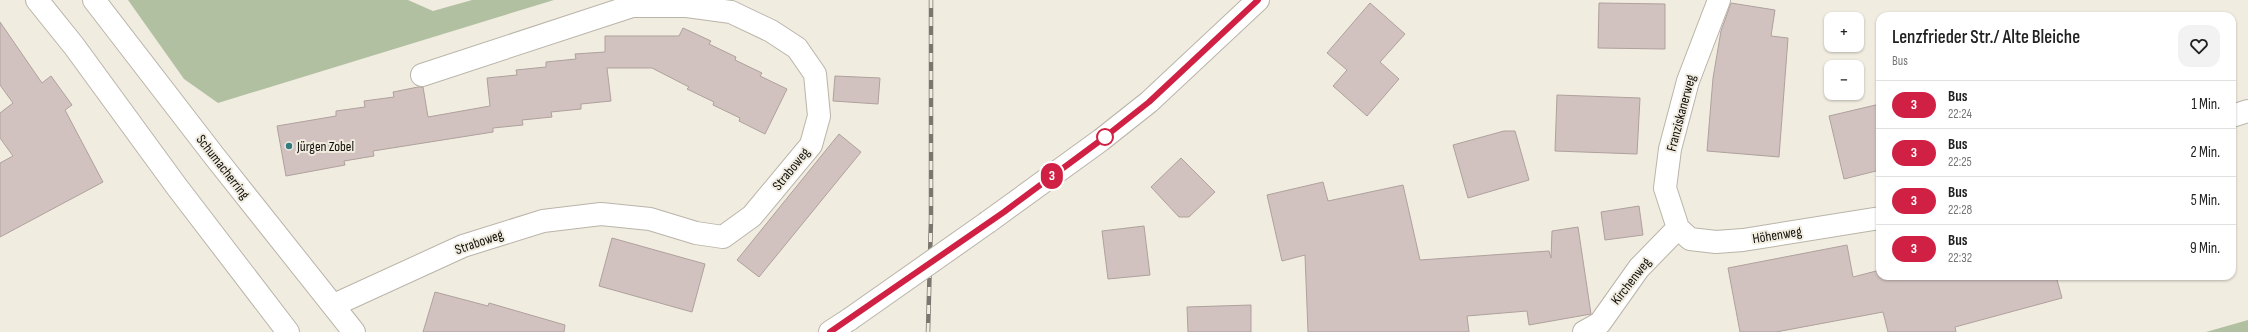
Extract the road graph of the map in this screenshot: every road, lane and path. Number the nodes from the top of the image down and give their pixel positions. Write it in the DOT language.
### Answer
graph roads {
  1 [pos="37,0"];
  2 [pos="94,0"];
  3 [pos="1258,0"];
  4 [pos="1719,0"];
  5 [pos="422,75"];
  6 [pos="2248,111"];
  7 [pos="2236,115"];
  8 [pos="1876,219"];
  9 [pos="1678,228"];
  10 [pos="334,305"];
  11 [pos="288,332"];
  12 [pos="354,332"];
  13 [pos="830,332"];
  14 [pos="1584,332"];
  1 -- 11 [label="street"];
  2 -- 10 [label="street, Schumacherring"];
  3 -- 13 [label="street, bridge"];
  4 -- 9 [label="street, Franziskanerweg"];
  5 -- 10 [label="street, Straboweg"];
  6 -- 7 [label="street"];
  8 -- 9 [label="street, Höhenweg"];
  9 -- 14 [label="street, Kirchenweg"];
  10 -- 12 [label="street, Schumacherring"];
}
